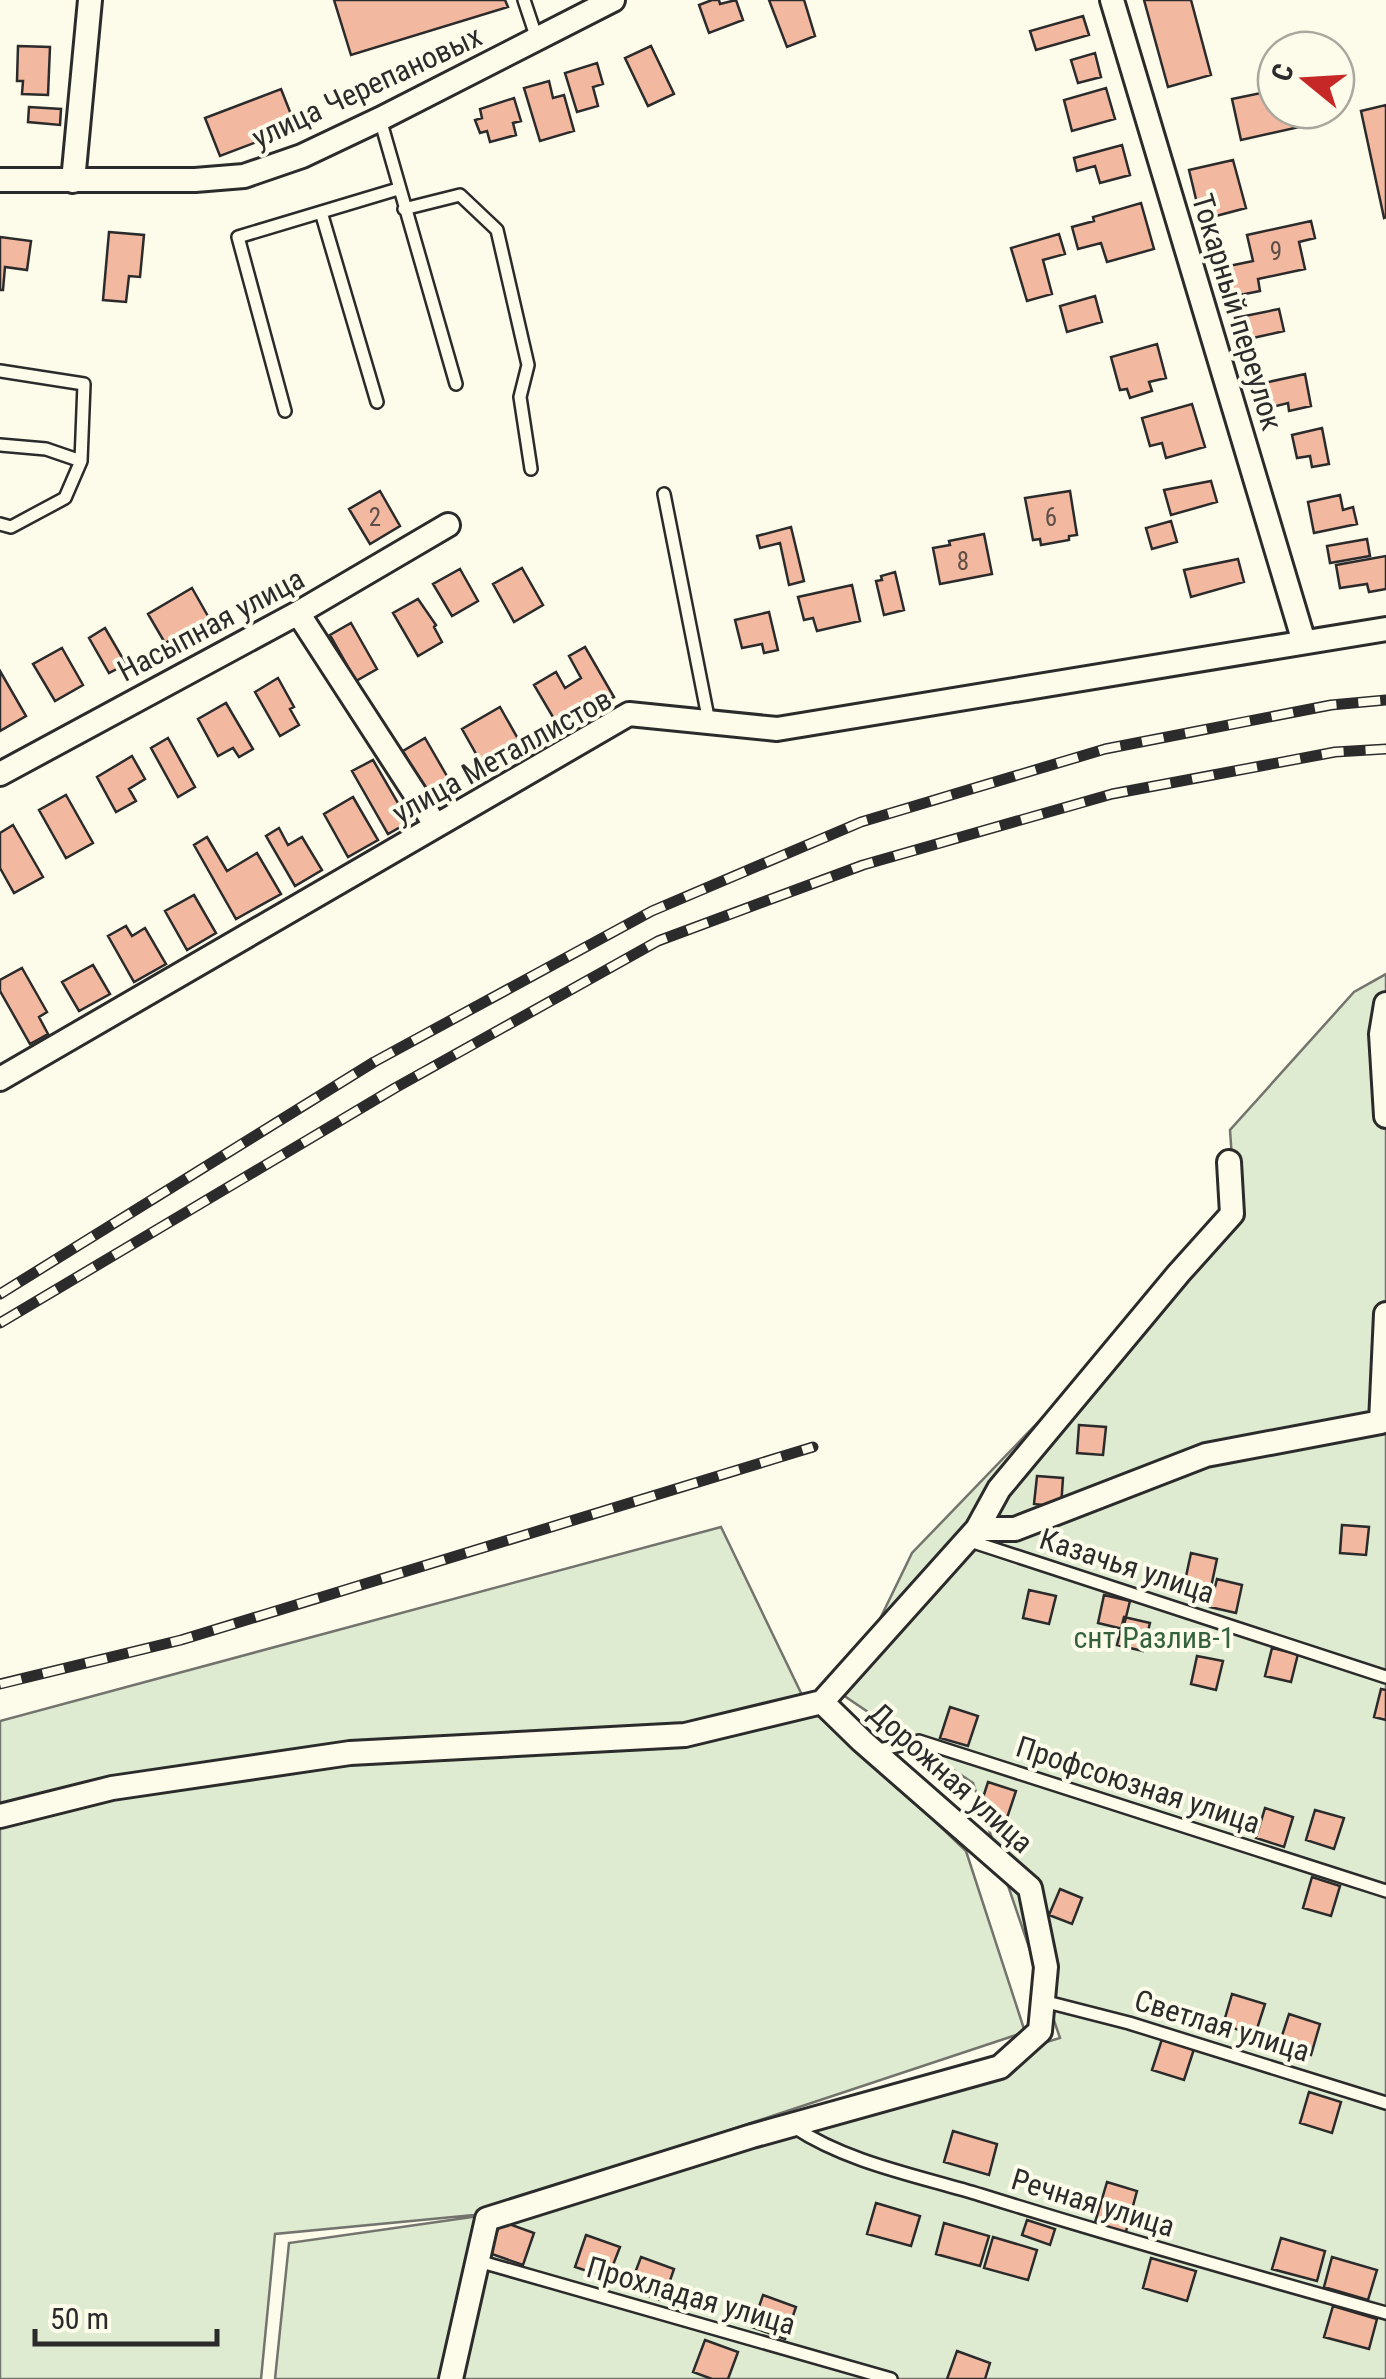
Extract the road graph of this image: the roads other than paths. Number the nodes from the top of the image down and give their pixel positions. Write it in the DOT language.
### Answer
graph roads {
  1 [pos="90,0"];
  2 [pos="524,0"];
  3 [pos="612,0"];
  4 [pos="1112,0"];
  5 [pos="537,40"];
  6 [pos="380,120"];
  7 [pos="0,180"];
  8 [pos="73,180"];
  9 [pos="398,189"];
  10 [pos="404,209"];
  11 [pos="321,212"];
  12 [pos="0,371"];
  13 [pos="456,384"];
  14 [pos="377,402"];
  15 [pos="285,412"];
  16 [pos="0,445"];
  17 [pos="81,461"];
  18 [pos="531,468"];
  19 [pos="664,494"];
  20 [pos="0,524"];
  21 [pos="448,526"];
  22 [pos="298,613"];
  23 [pos="1386,629"];
  24 [pos="1304,642"];
  25 [pos="709,722"];
  26 [pos="0,774"];
  27 [pos="436,826"];
  28 [pos="1386,1004"];
  29 [pos="1384,1061"];
  30 [pos="0,1079"];
  31 [pos="1386,1116"];
  32 [pos="1228,1162"];
  33 [pos="1386,1314"];
  34 [pos="972,1535"];
  35 [pos="1386,1676"];
  36 [pos="822,1702"];
  37 [pos="874,1751"];
  38 [pos="0,1816"];
  39 [pos="1386,1891"];
  40 [pos="1043,2001"];
  41 [pos="1386,2103"];
  42 [pos="791,2125"];
  43 [pos="478,2261"];
  44 [pos="1386,2313"];
  45 [pos="452,2379"];
  46 [pos="890,2379"];
  1 -- 8 [label="street"];
  2 -- 5 [label="lane"];
  3 -- 5 [label="street, улица Черепановых"];
  4 -- 24 [label="street, Токарный переулок"];
  5 -- 6 [label="street, улица Черепановых"];
  6 -- 8 [label="street, улица Черепановых"];
  6 -- 9 [label="lane"];
  7 -- 8 [label="street, улица Черепановых"];
  9 -- 10 [label="lane"];
  9 -- 11 [label="lane"];
  10 -- 13 [label="lane"];
  10 -- 18 [label="lane"];
  11 -- 14 [label="lane"];
  11 -- 15 [label="lane"];
  12 -- 17 [label="lane"];
  16 -- 17 [label="lane"];
  17 -- 20 [label="lane"];
  19 -- 25 [label="lane"];
  21 -- 22 [label="street, Насыпная улица"];
  22 -- 26 [label="street, Насыпная улица"];
  22 -- 27 [label="street"];
  23 -- 24 [label="street, улица Металлистов"];
  24 -- 25 [label="street, улица Металлистов"];
  25 -- 27 [label="street, улица Металлистов"];
  27 -- 30 [label="street, улица Металлистов"];
  28 -- 29 [label="street"];
  29 -- 31 [label="street"];
  32 -- 34 [label="street, Дорожная улица"];
  33 -- 34 [label="street"];
  34 -- 35 [label="lane, Казачья улица"];
  34 -- 36 [label="street, Дорожная улица"];
  36 -- 37 [label="street, Дорожная улица"];
  36 -- 38 [label="street"];
  37 -- 39 [label="lane, Профсоюзная улица"];
  37 -- 40 [label="street, Дорожная улица"];
  40 -- 41 [label="lane, Светлая улица"];
  40 -- 42 [label="street, Дорожная улица"];
  42 -- 43 [label="street, Дорожная улица"];
  42 -- 44 [label="lane, Речная улица"];
  43 -- 45 [label="street, Дорожная улица"];
  43 -- 46 [label="lane, Прохладая улица"];
}
